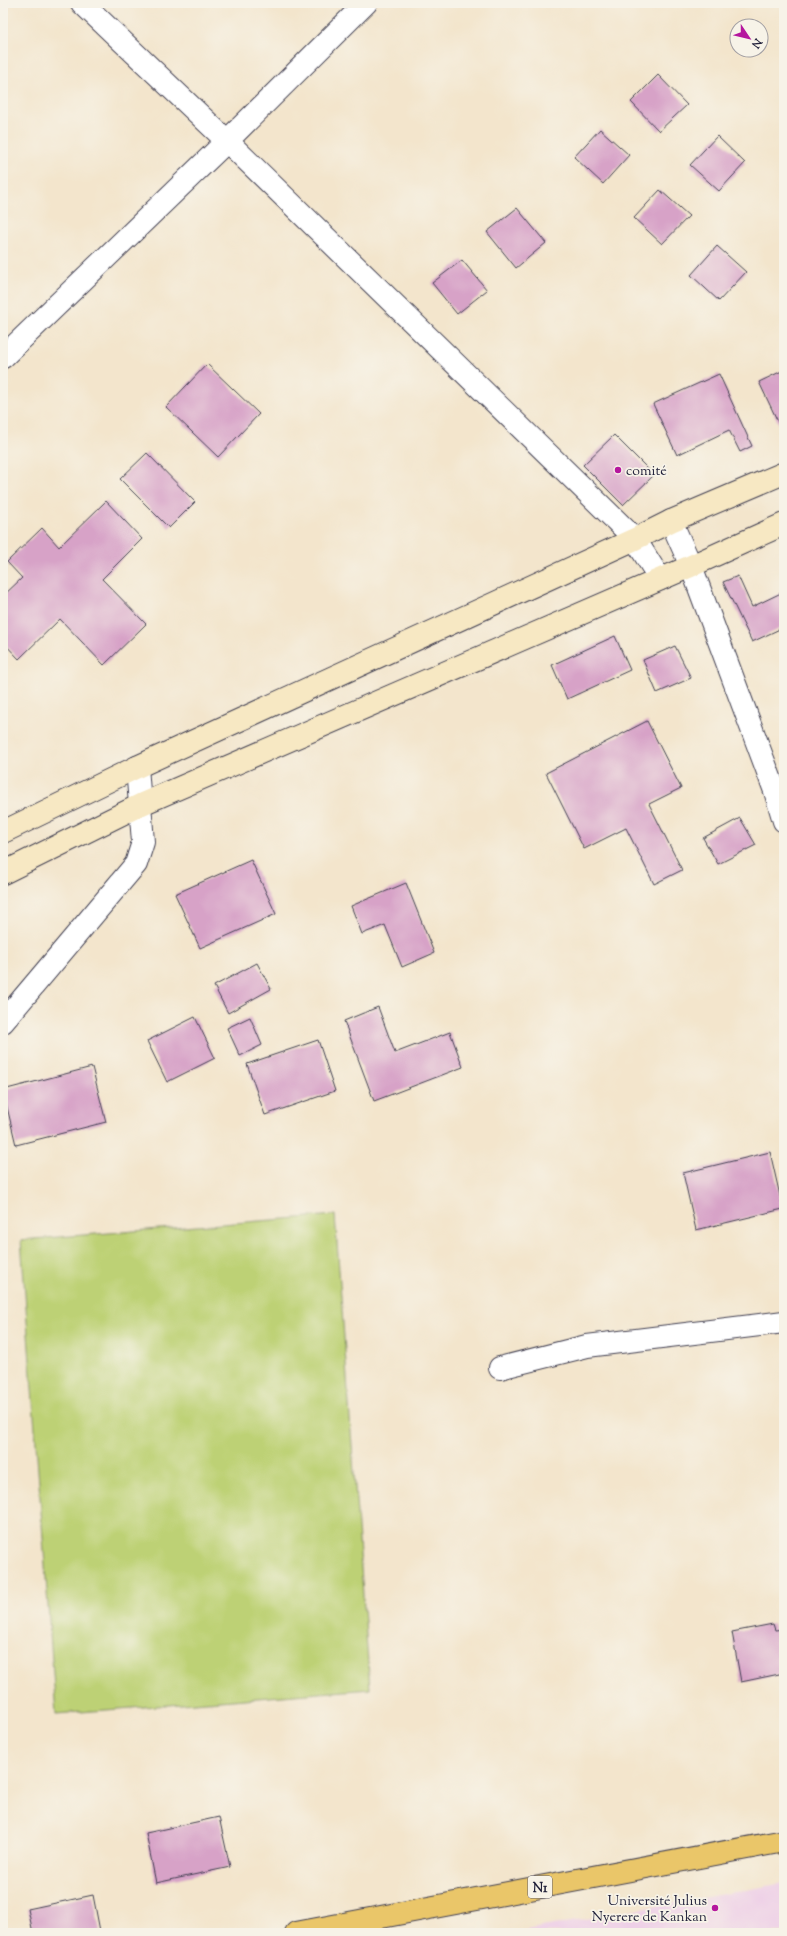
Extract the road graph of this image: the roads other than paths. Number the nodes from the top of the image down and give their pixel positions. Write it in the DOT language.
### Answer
graph roads {
  1 [pos="82,3"];
  2 [pos="366,3"];
  3 [pos="227,141"];
  4 [pos="3,357"];
  5 [pos="784,473"];
  6 [pos="671,520"];
  7 [pos="784,524"];
  8 [pos="635,539"];
  9 [pos="691,566"];
  10 [pos="660,579"];
  11 [pos="137,767"];
  12 [pos="142,804"];
  13 [pos="784,821"];
  14 [pos="3,832"];
  15 [pos="3,873"];
  16 [pos="3,1022"];
  17 [pos="784,1322"];
  18 [pos="500,1368"];
  19 [pos="784,1842"];
  20 [pos="296,1933"];
  1 -- 3 [label="street"];
  2 -- 3 [label="street"];
  3 -- 4 [label="street"];
  3 -- 8 [label="street"];
  5 -- 6 [label="main road"];
  6 -- 8 [label="main road"];
  6 -- 9 [label="street"];
  7 -- 9 [label="main road"];
  8 -- 10 [label="street"];
  8 -- 11 [label="main road"];
  9 -- 10 [label="main road"];
  9 -- 13 [label="street"];
  10 -- 12 [label="main road"];
  11 -- 12 [label="street"];
  11 -- 14 [label="main road"];
  12 -- 15 [label="main road"];
  12 -- 16 [label="street"];
  17 -- 18 [label="street"];
  19 -- 20 [label="highway, N1"];
}
